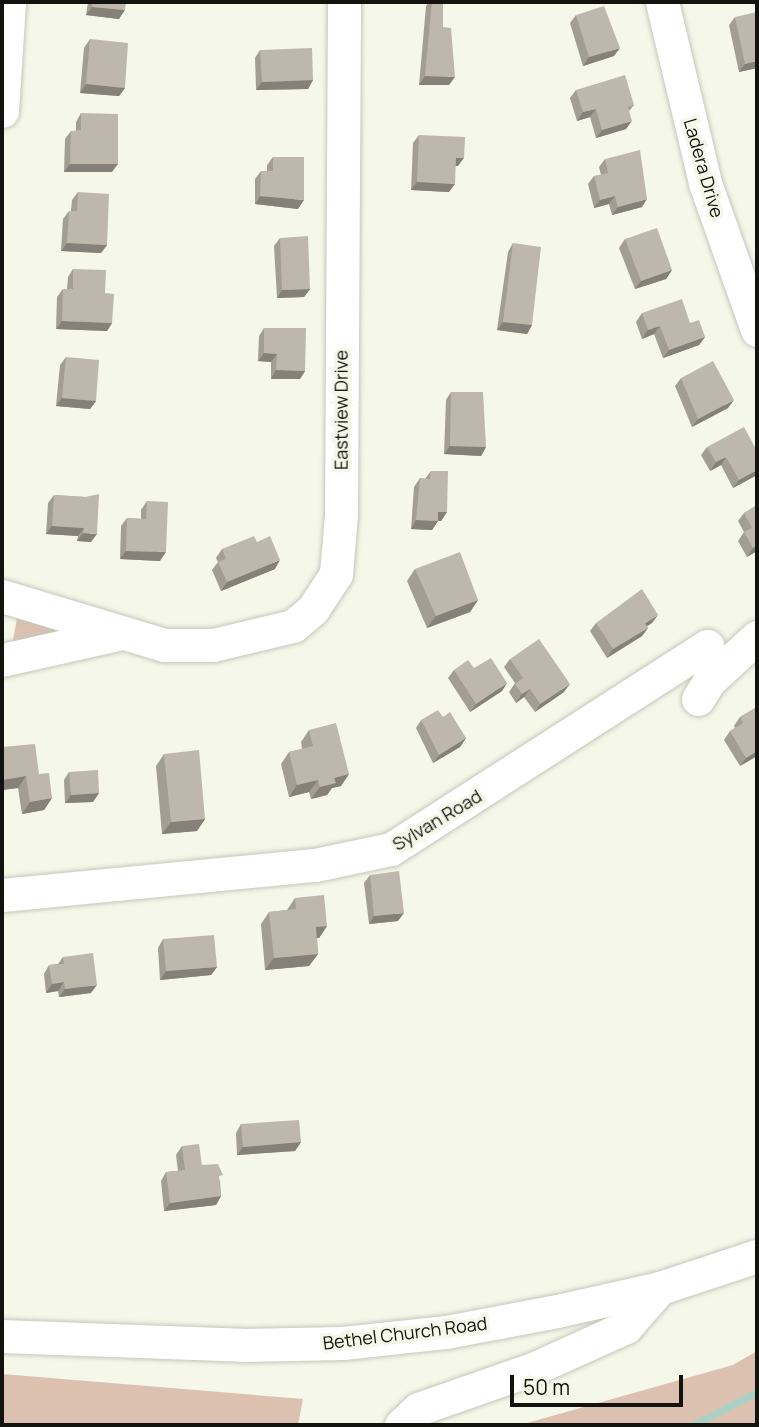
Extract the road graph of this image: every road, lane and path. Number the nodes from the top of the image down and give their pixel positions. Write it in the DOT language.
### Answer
graph roads {
  1 [pos="9,2"];
  2 [pos="344,2"];
  3 [pos="662,2"];
  4 [pos="2,111"];
  5 [pos="757,330"];
  6 [pos="2,596"];
  7 [pos="120,634"];
  8 [pos="757,637"];
  9 [pos="707,646"];
  10 [pos="2,660"];
  11 [pos="698,699"];
  12 [pos="2,895"];
  13 [pos="757,1256"];
  14 [pos="660,1288"];
  15 [pos="2,1336"];
  16 [pos="401,1425"];
  1 -- 4 [label="street"];
  2 -- 7 [label="street, Eastview Drive"];
  3 -- 5 [label="street, Ladera Drive"];
  6 -- 7 [label="street, Eastview Drive"];
  7 -- 10 [label="street"];
  8 -- 11 [label="street"];
  9 -- 12 [label="street, Sylvan Road"];
  13 -- 14 [label="street, Bethel Church Road"];
  14 -- 15 [label="street, Bethel Church Road"];
  14 -- 16 [label="street"];
}
